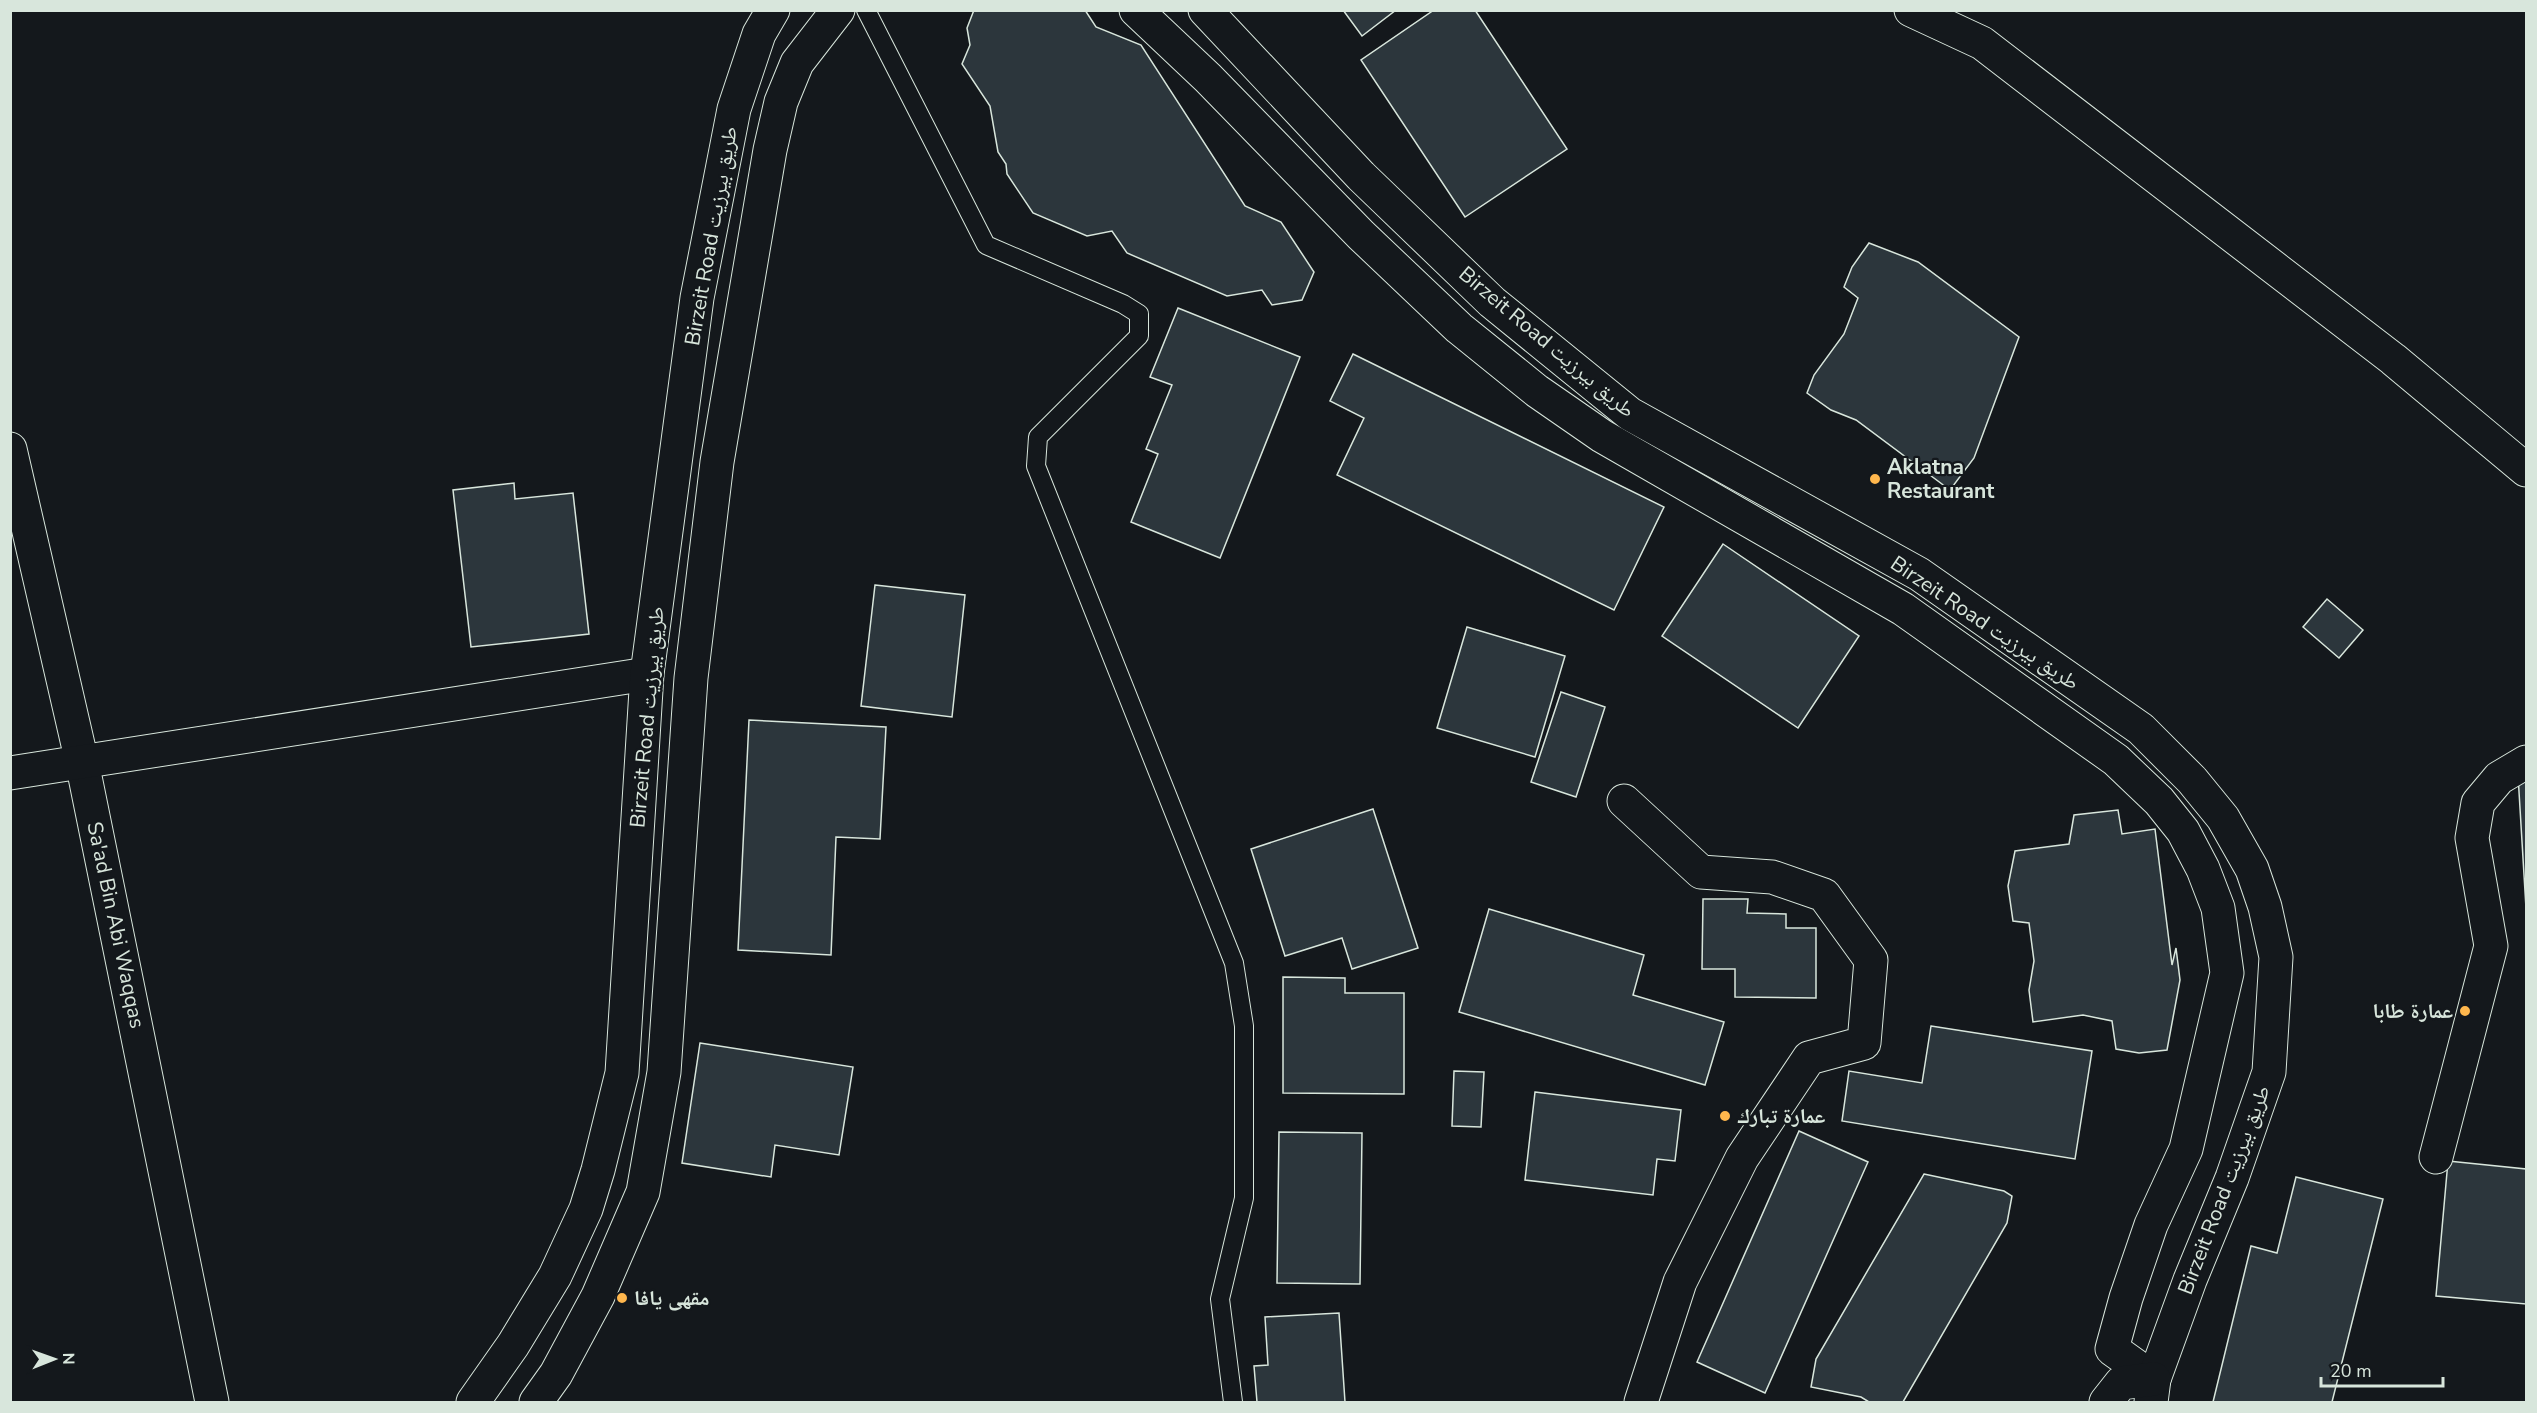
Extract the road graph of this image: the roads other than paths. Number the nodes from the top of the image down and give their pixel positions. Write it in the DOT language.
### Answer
graph roads {
  1 [pos="773,10"];
  2 [pos="782,10"];
  3 [pos="838,10"];
  4 [pos="866,10"];
  5 [pos="1136,10"];
  6 [pos="1205,10"];
  7 [pos="1911,10"];
  8 [pos="814,39"];
  9 [pos="10,448"];
  10 [pos="2526,470"];
  11 [pos="1919,574"];
  12 [pos="1903,609"];
  13 [pos="647,674"];
  14 [pos="82,762"];
  15 [pos="2526,762"];
  16 [pos="10,773"];
  17 [pos="1624,801"];
  18 [pos="2436,1157"];
  19 [pos="2157,1395"];
  20 [pos="212,1402"];
  21 [pos="473,1402"];
  22 [pos="536,1402"];
  23 [pos="1233,1402"];
  24 [pos="1641,1402"];
  25 [pos="2106,1402"];
  1 -- 13 [label="main road, Birzeit Road طريق بيرزيت"];
  2 -- 8 [label="main road"];
  3 -- 8 [label="main road"];
  4 -- 23 [label="lane"];
  5 -- 12 [label="main road"];
  6 -- 11 [label="main road, Birzeit Road طريق بيرزيت"];
  7 -- 10 [label="main road"];
  8 -- 22 [label="main road"];
  9 -- 14 [label="main road, Sa'ad Bin Abi Waqqas"];
  11 -- 12 [label="main road"];
  11 -- 19 [label="main road, Birzeit Road طريق بيرزيت"];
  12 -- 19 [label="main road"];
  13 -- 14 [label="main road"];
  13 -- 21 [label="main road, Birzeit Road طريق بيرزيت"];
  14 -- 16 [label="main road"];
  14 -- 20 [label="main road, Sa'ad Bin Abi Waqqas"];
  15 -- 18 [label="main road"];
  17 -- 24 [label="main road"];
  19 -- 25 [label="main road"];
}
